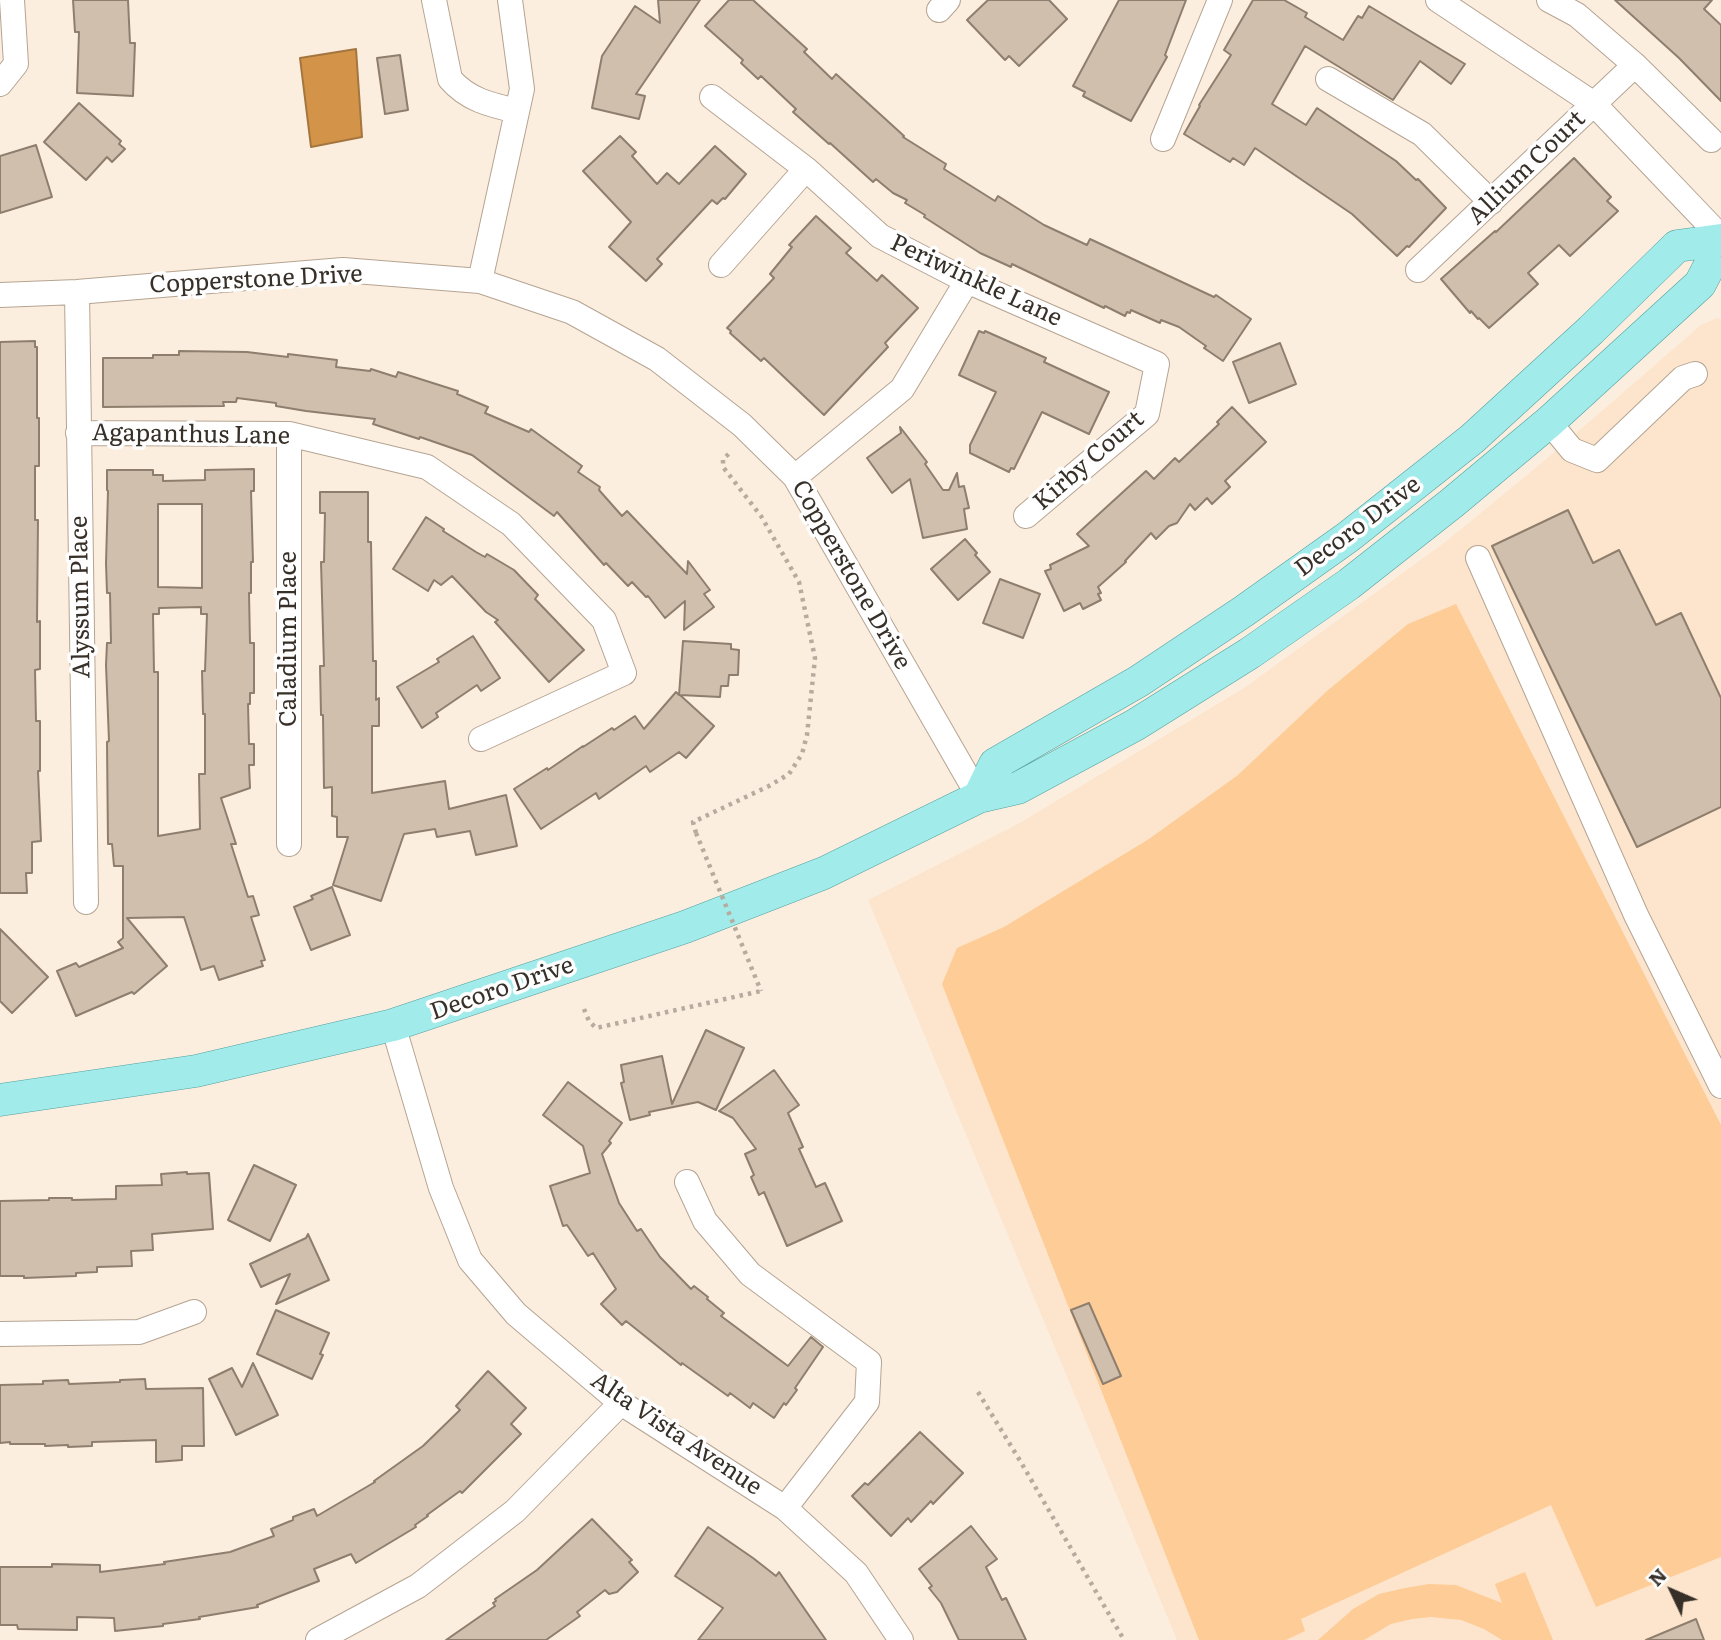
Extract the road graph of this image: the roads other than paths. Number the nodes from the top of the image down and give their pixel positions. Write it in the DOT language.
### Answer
graph roads {
  1 [pos="12,0"];
  2 [pos="434,0"];
  3 [pos="510,0"];
  4 [pos="1220,0"];
  5 [pos="1438,0"];
  6 [pos="1549,0"];
  7 [pos="1635,65"];
  8 [pos="1328,79"];
  9 [pos="0,85"];
  10 [pos="712,97"];
  11 [pos="1594,104"];
  12 [pos="517,111"];
  13 [pos="1163,139"];
  14 [pos="1711,140"];
  15 [pos="806,169"];
  16 [pos="1491,202"];
  17 [pos="1721,240"];
  18 [pos="721,265"];
  19 [pos="1418,270"];
  20 [pos="480,281"];
  21 [pos="967,281"];
  22 [pos="77,292"];
  23 [pos="0,295"];
  24 [pos="1157,364"];
  25 [pos="1695,374"];
  26 [pos="1549,422"];
  27 [pos="78,433"];
  28 [pos="289,433"];
  29 [pos="795,477"];
  30 [pos="1026,516"];
  31 [pos="1478,558"];
  32 [pos="481,739"];
  33 [pos="979,797"];
  34 [pos="289,844"];
  35 [pos="86,902"];
  36 [pos="393,1025"];
  37 [pos="1721,1086"];
  38 [pos="0,1100"];
  39 [pos="687,1182"];
  40 [pos="194,1312"];
  41 [pos="0,1334"];
  42 [pos="621,1403"];
  43 [pos="785,1508"];
  44 [pos="318,1640"];
  45 [pos="901,1640"];
  1 -- 9 [label="street"];
  2 -- 12 [label="street"];
  3 -- 12 [label="street"];
  4 -- 13 [label="street"];
  5 -- 11 [label="street"];
  6 -- 7 [label="street"];
  7 -- 11 [label="street, Allium Court"];
  7 -- 14 [label="street"];
  8 -- 16 [label="street"];
  10 -- 15 [label="street, Periwinkle Lane"];
  11 -- 16 [label="street, Allium Court"];
  11 -- 17 [label="street"];
  12 -- 20 [label="street"];
  15 -- 18 [label="street"];
  15 -- 21 [label="street, Periwinkle Lane"];
  16 -- 19 [label="street, Allium Court"];
  17 -- 26 [label="main road, Decoro Drive"];
  17 -- 33 [label="main road, Decoro Drive"];
  20 -- 22 [label="street, Copperstone Drive"];
  20 -- 29 [label="street, Copperstone Drive"];
  21 -- 24 [label="street, Periwinkle Lane"];
  21 -- 29 [label="street"];
  22 -- 23 [label="street, Copperstone Drive"];
  22 -- 27 [label="street, Alyssum Place"];
  24 -- 30 [label="street, Kirby Court"];
  25 -- 26 [label="street"];
  26 -- 33 [label="main road, Decoro Drive"];
  27 -- 28 [label="street, Agapanthus Lane"];
  27 -- 35 [label="street, Alyssum Place"];
  28 -- 32 [label="street, Agapanthus Lane"];
  28 -- 34 [label="street, Caladium Place"];
  29 -- 33 [label="street, Copperstone Drive"];
  31 -- 37 [label="street"];
  33 -- 36 [label="main road, Decoro Drive"];
  36 -- 38 [label="main road, Decoro Drive"];
  36 -- 42 [label="street, Alta Vista Avenue"];
  39 -- 43 [label="street"];
  40 -- 41 [label="street"];
  42 -- 43 [label="street, Alta Vista Avenue"];
  42 -- 44 [label="street"];
  43 -- 45 [label="street, Alta Vista Avenue"];
}
